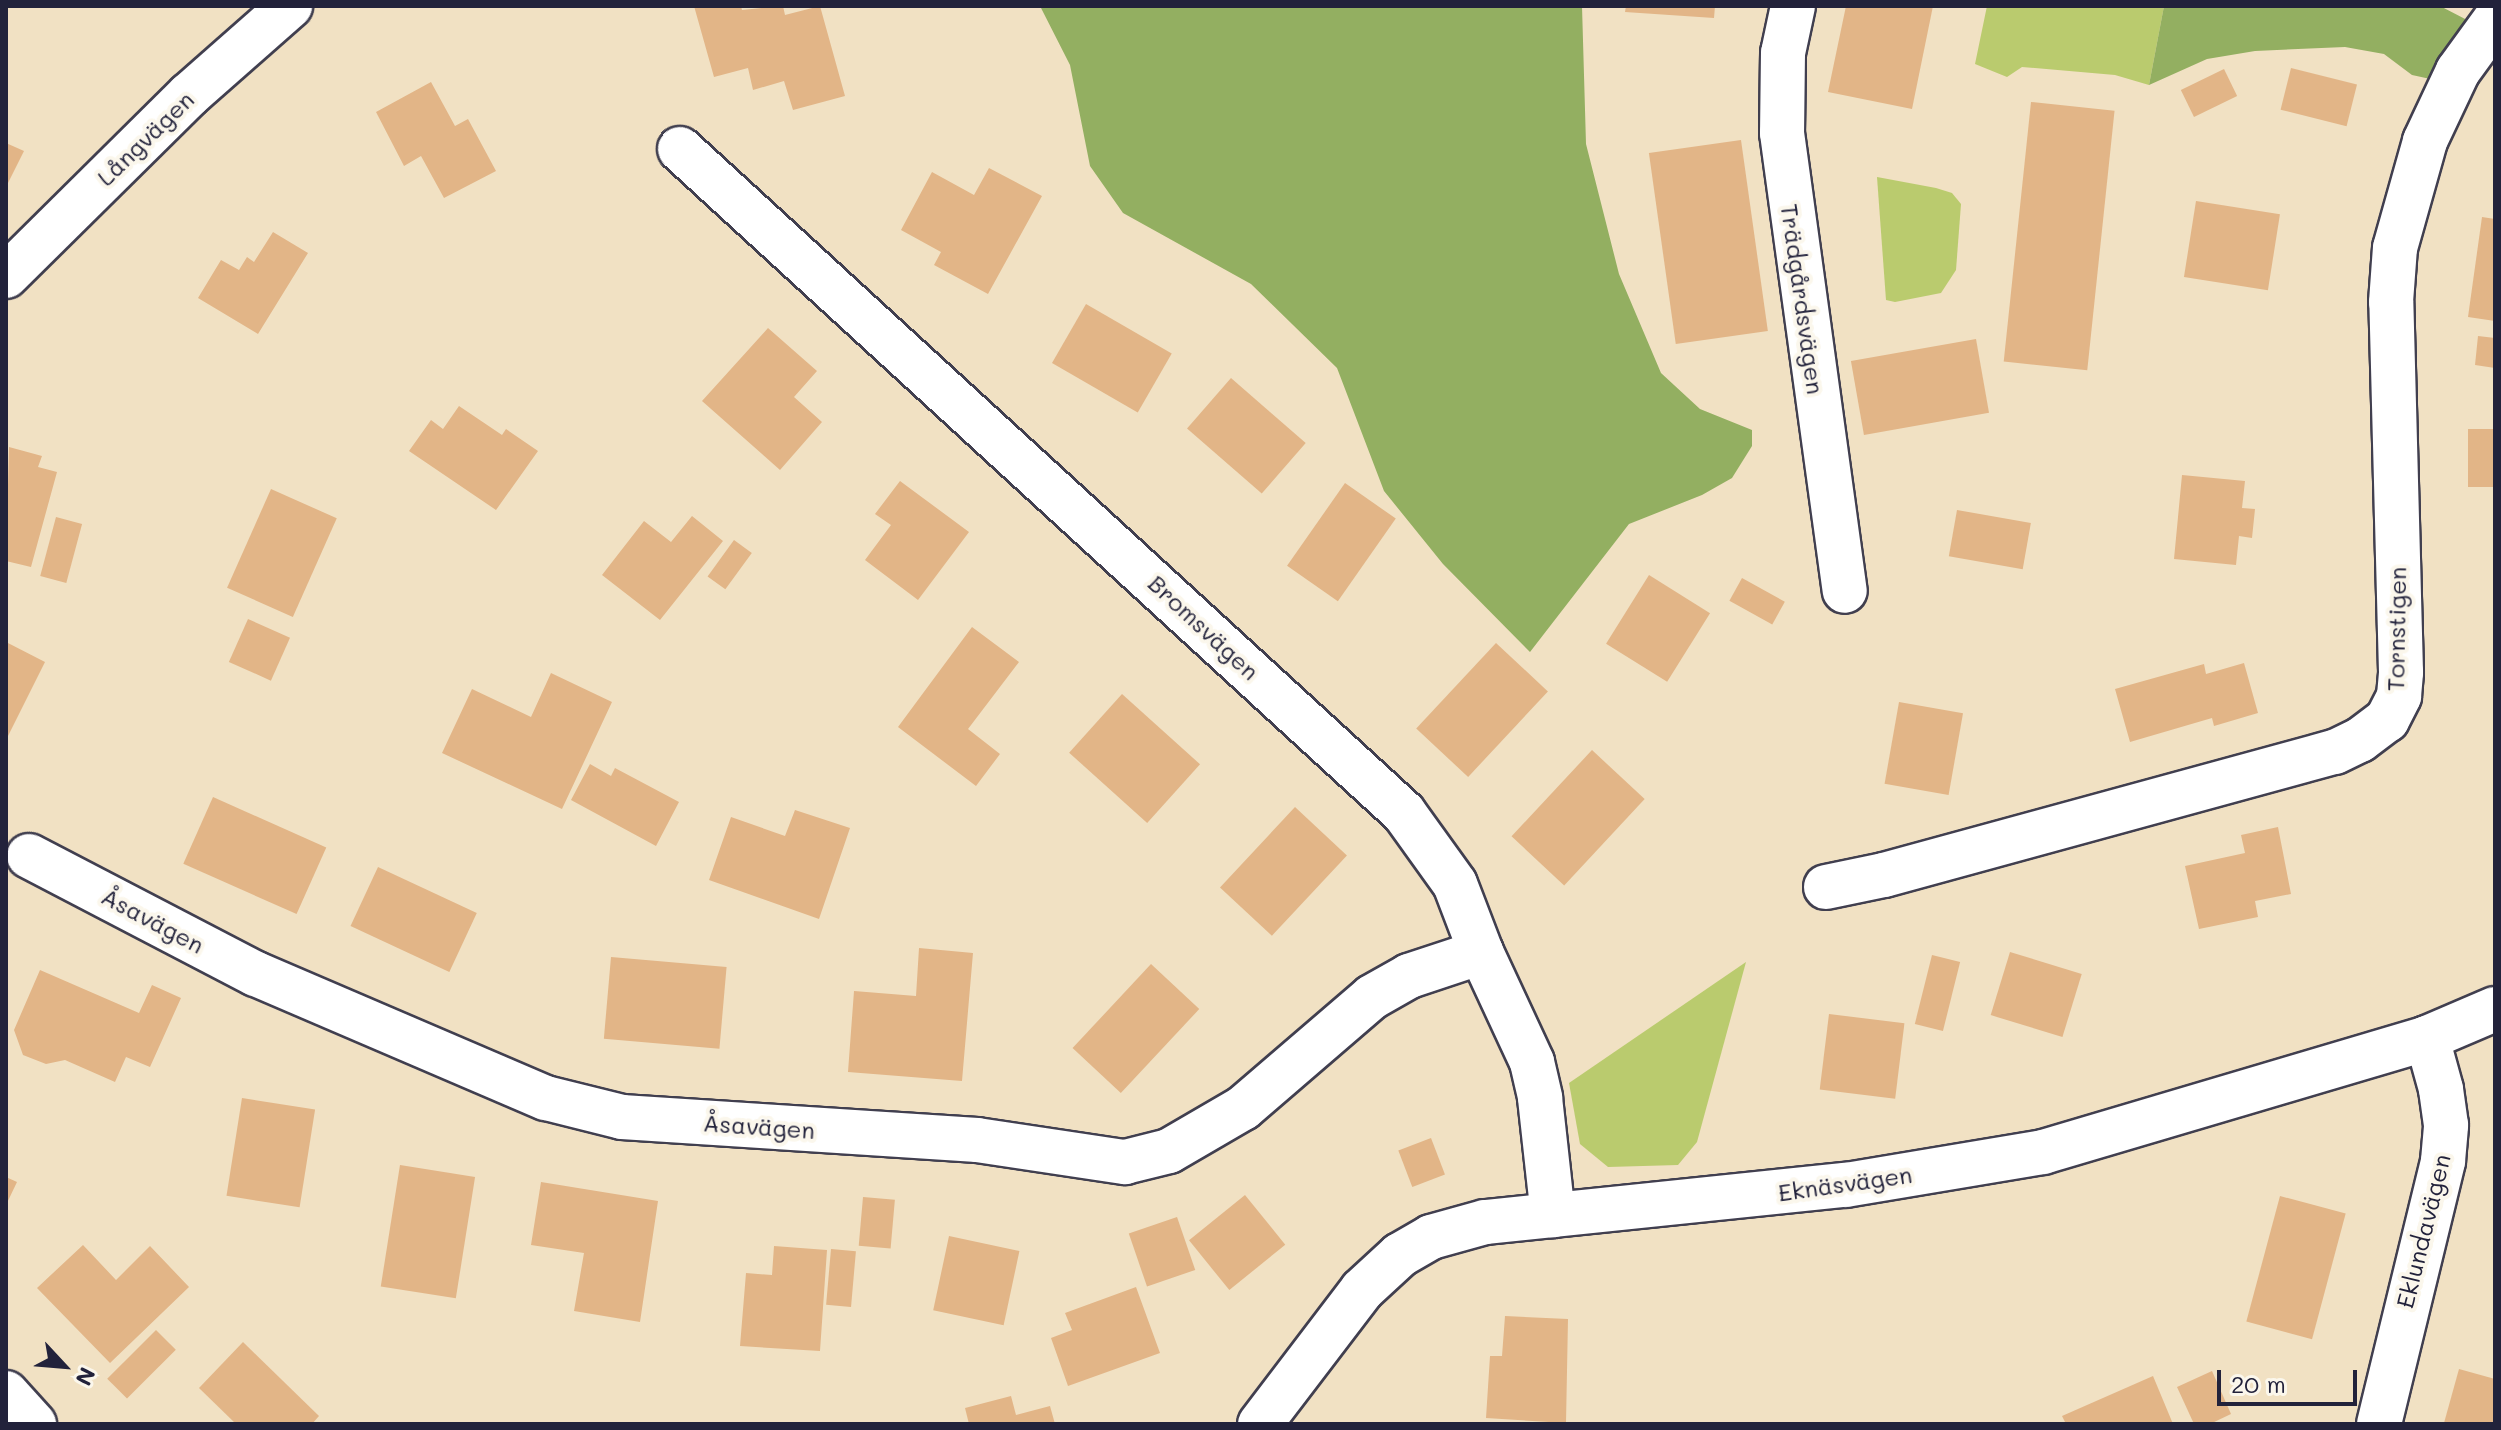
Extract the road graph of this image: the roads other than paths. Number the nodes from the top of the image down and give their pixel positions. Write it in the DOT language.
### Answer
graph roads {
  1 [pos="290,6"];
  2 [pos="1793,6"];
  3 [pos="2495,20"];
  4 [pos="680,149"];
  5 [pos="6,276"];
  6 [pos="1845,591"];
  7 [pos="29,856"];
  8 [pos="1826,887"];
  9 [pos="1481,952"];
  10 [pos="2495,1009"];
  11 [pos="2427,1038"];
  12 [pos="1553,1215"];
  13 [pos="6,1393"];
  14 [pos="34,1424"];
  15 [pos="1260,1424"];
  16 [pos="2379,1424"];
  1 -- 5 [label="street, Långvägen"];
  2 -- 6 [label="street, Trädgårdsvägen"];
  3 -- 8 [label="street, Tornstigen"];
  4 -- 9 [label="street, Bromsvägen"];
  7 -- 9 [label="street, Åsavägen"];
  9 -- 12 [label="street, Bromsvägen"];
  10 -- 11 [label="street, Eknäsvägen"];
  11 -- 12 [label="street, Eknäsvägen"];
  11 -- 16 [label="street, Eklundavägen"];
  12 -- 15 [label="street, Eknäsvägen"];
  13 -- 14 [label="street"];
}
